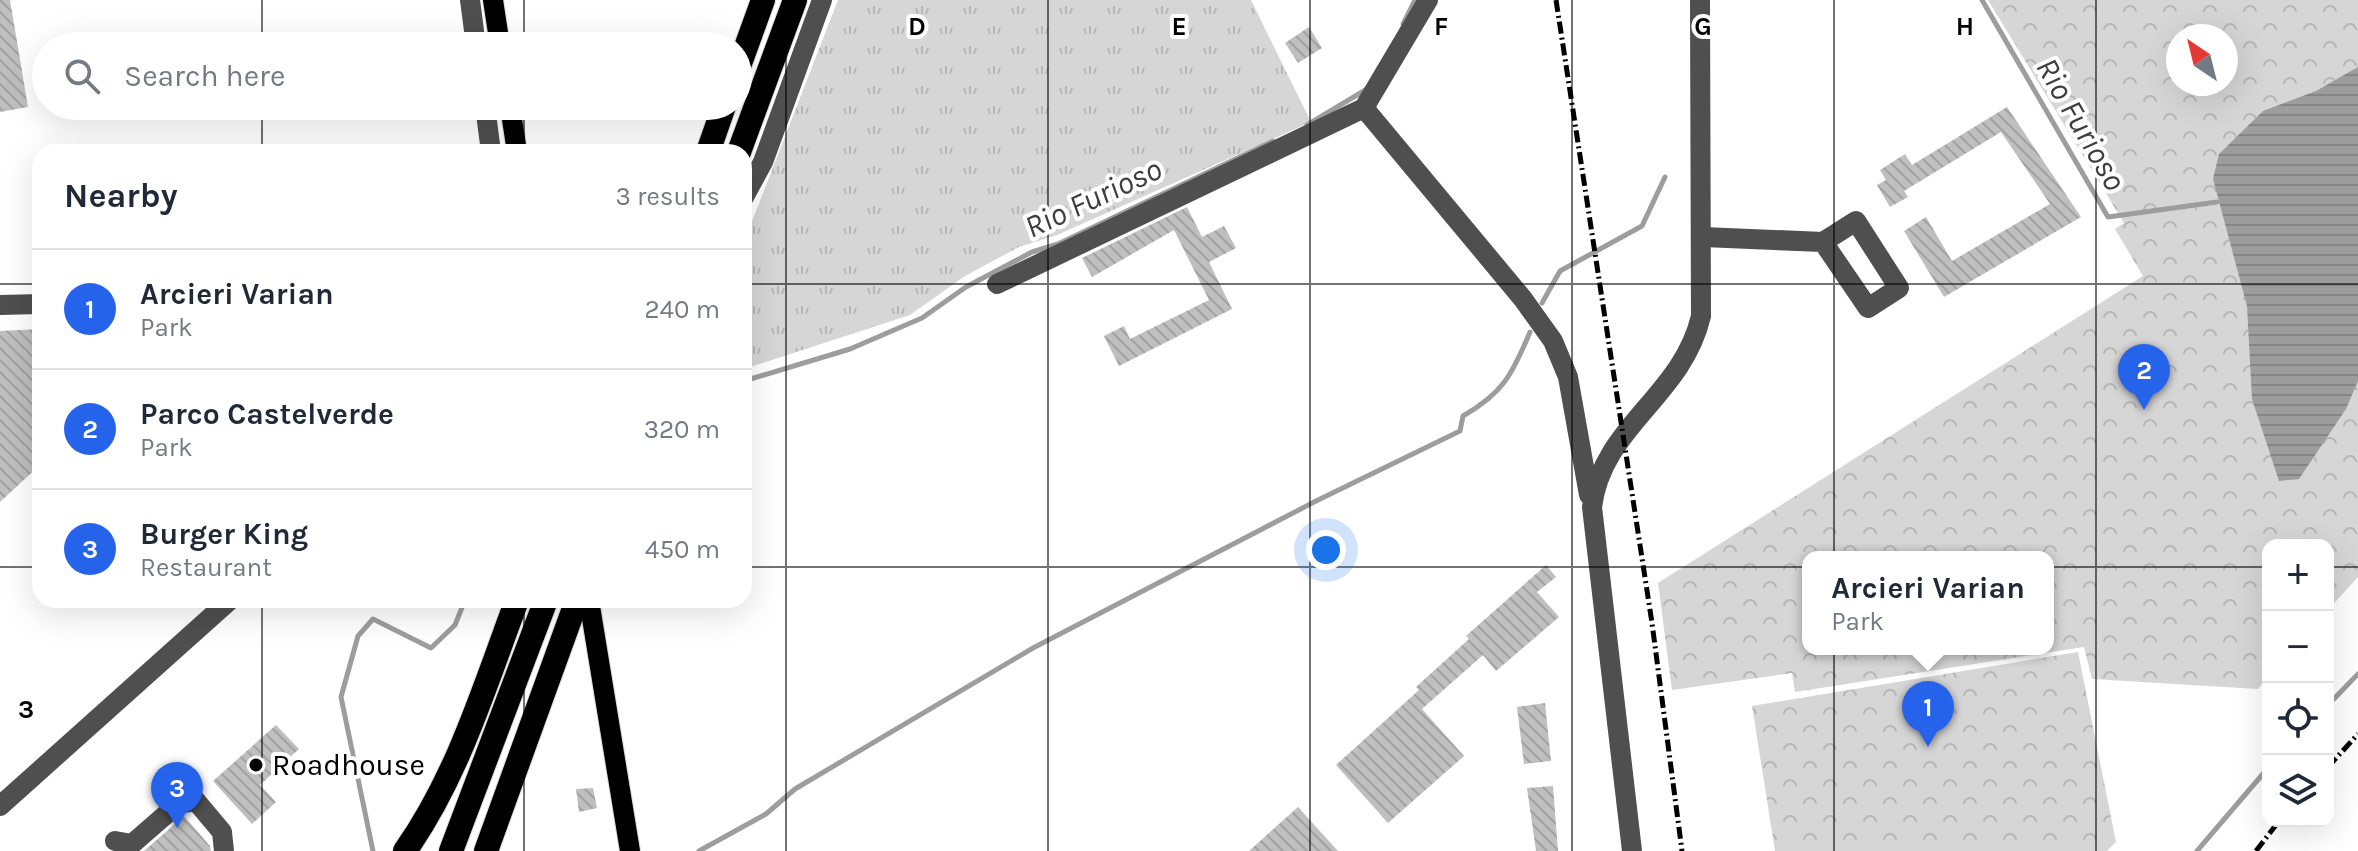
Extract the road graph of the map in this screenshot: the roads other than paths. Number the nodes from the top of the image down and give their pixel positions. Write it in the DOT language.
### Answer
graph roads {
  1 [pos="470,0"];
  2 [pos="493,0"];
  3 [pos="763,0"];
  4 [pos="795,0"];
  5 [pos="822,0"];
  6 [pos="1428,0"];
  7 [pos="1700,0"];
  8 [pos="474,32"];
  9 [pos="498,32"];
  10 [pos="751,32"];
  11 [pos="1364,108"];
  12 [pos="752,117"];
  13 [pos="487,120"];
  14 [pos="512,120"];
  15 [pos="719,120"];
  16 [pos="751,120"];
  17 [pos="490,144"];
  18 [pos="516,144"];
  19 [pos="711,144"];
  20 [pos="742,144"];
  21 [pos="752,182"];
  22 [pos="1703,237"];
  23 [pos="1823,242"];
  24 [pos="997,284"];
  25 [pos="32,304"];
  26 [pos="0,305"];
  27 [pos="1592,507"];
  28 [pos="221,608"];
  29 [pos="514,608"];
  30 [pos="543,608"];
  31 [pos="574,608"];
  32 [pos="590,608"];
  33 [pos="0,806"];
  34 [pos="115,841"];
  35 [pos="224,851"];
  36 [pos="405,851"];
  37 [pos="451,851"];
  38 [pos="486,851"];
  39 [pos="630,851"];
  40 [pos="1632,851"];
  1 -- 8 [label="street"];
  2 -- 9 [label="main road"];
  3 -- 10 [label="highway"];
  4 -- 12 [label="highway"];
  5 -- 21 [label="street"];
  6 -- 11 [label="street"];
  7 -- 22 [label="street"];
  11 -- 24 [label="street"];
  11 -- 27 [label="street"];
  13 -- 17 [label="street"];
  14 -- 18 [label="main road"];
  15 -- 19 [label="highway"];
  16 -- 20 [label="highway"];
  22 -- 23 [label="street"];
  22 -- 27 [label="street"];
  25 -- 26 [label="street"];
  27 -- 40 [label="street"];
  28 -- 33 [label="street"];
  29 -- 36 [label="highway"];
  30 -- 37 [label="highway"];
  31 -- 38 [label="highway"];
  32 -- 39 [label="main road"];
  34 -- 35 [label="street"];
}
